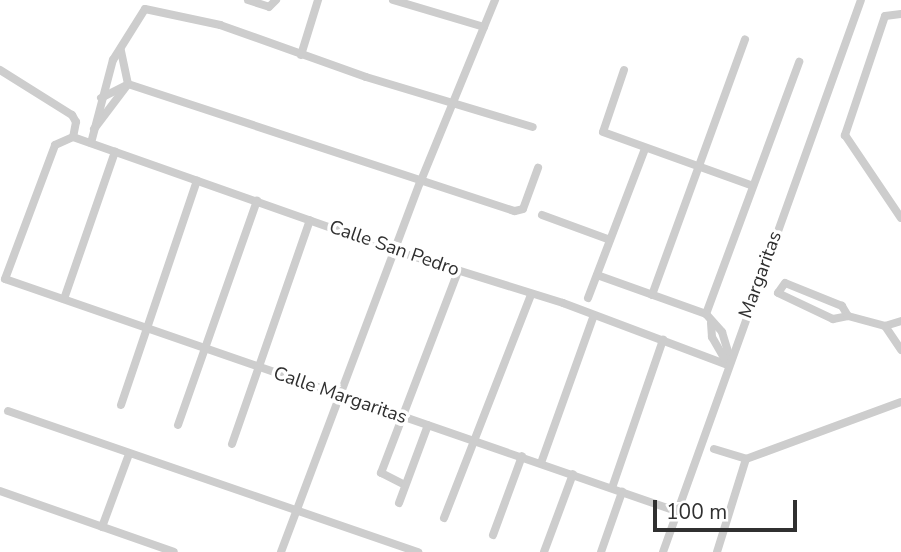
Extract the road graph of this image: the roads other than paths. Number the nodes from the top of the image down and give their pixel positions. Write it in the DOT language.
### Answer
graph roads {
  1 [pos="248,0"];
  2 [pos="276,0"];
  3 [pos="317,0"];
  4 [pos="393,0"];
  5 [pos="495,0"];
  6 [pos="862,0"];
  7 [pos="901,14"];
  8 [pos="484,27"];
  9 [pos="745,39"];
  10 [pos="121,50"];
  11 [pos="301,55"];
  12 [pos="799,62"];
  13 [pos="0,70"];
  14 [pos="624,70"];
  15 [pos="128,84"];
  16 [pos="101,97"];
  17 [pos="454,102"];
  18 [pos="533,127"];
  19 [pos="93,131"];
  20 [pos="73,137"];
  21 [pos="91,144"];
  22 [pos="645,149"];
  23 [pos="115,152"];
  24 [pos="698,167"];
  25 [pos="538,168"];
  26 [pos="197,180"];
  27 [pos="420,183"];
  28 [pos="753,186"];
  29 [pos="257,201"];
  30 [pos="542,215"];
  31 [pos="901,218"];
  32 [pos="310,220"];
  33 [pos="610,240"];
  34 [pos="396,251"];
  35 [pos="458,271"];
  36 [pos="597,275"];
  37 [pos="2,280"];
  38 [pos="531,295"];
  39 [pos="652,295"];
  40 [pos="588,298"];
  41 [pos="64,299"];
  42 [pos="706,314"];
  43 [pos="594,315"];
  44 [pos="848,316"];
  45 [pos="901,321"];
  46 [pos="886,326"];
  47 [pos="144,327"];
  48 [pos="663,340"];
  49 [pos="901,350"];
  50 [pos="206,351"];
  51 [pos="729,362"];
  52 [pos="261,369"];
  53 [pos="339,396"];
  54 [pos="901,402"];
  55 [pos="121,405"];
  56 [pos="8,411"];
  57 [pos="402,417"];
  58 [pos="178,425"];
  59 [pos="428,425"];
  60 [pos="475,439"];
  61 [pos="232,444"];
  62 [pos="714,449"];
  63 [pos="129,454"];
  64 [pos="522,456"];
  65 [pos="746,459"];
  66 [pos="541,463"];
  67 [pos="573,474"];
  68 [pos="405,485"];
  69 [pos="612,488"];
  70 [pos="0,491"];
  71 [pos="622,492"];
  72 [pos="398,503"];
  73 [pos="296,509"];
  74 [pos="676,511"];
  75 [pos="444,518"];
  76 [pos="102,527"];
  77 [pos="493,535"];
  78 [pos="174,552"];
  79 [pos="281,552"];
  80 [pos="418,552"];
  81 [pos="544,552"];
  82 [pos="601,552"];
  83 [pos="663,552"];
  84 [pos="718,552"];
  1 -- 2 [label="street"];
  3 -- 11 [label="street"];
  4 -- 8 [label="street"];
  5 -- 8 [label="street"];
  6 -- 51 [label="street, Margaritas"];
  7 -- 31 [label="street"];
  8 -- 17 [label="street"];
  9 -- 24 [label="street"];
  10 -- 11 [label="street"];
  10 -- 15 [label="street"];
  10 -- 16 [label="street"];
  11 -- 17 [label="street"];
  12 -- 28 [label="street"];
  13 -- 20 [label="street"];
  14 -- 22 [label="street"];
  15 -- 16 [label="street"];
  15 -- 19 [label="street"];
  15 -- 27 [label="street"];
  16 -- 19 [label="street"];
  17 -- 18 [label="street"];
  17 -- 27 [label="street"];
  19 -- 21 [label="street"];
  20 -- 21 [label="street, Calle San Pedro"];
  20 -- 37 [label="street"];
  21 -- 23 [label="street, Calle San Pedro"];
  22 -- 24 [label="street"];
  22 -- 33 [label="street"];
  23 -- 26 [label="street, Calle San Pedro"];
  23 -- 41 [label="street"];
  24 -- 28 [label="street"];
  24 -- 39 [label="street"];
  25 -- 27 [label="street"];
  26 -- 29 [label="street, Calle San Pedro"];
  26 -- 47 [label="street"];
  27 -- 34 [label="street"];
  28 -- 42 [label="street"];
  29 -- 32 [label="street, Calle San Pedro"];
  29 -- 50 [label="street"];
  30 -- 33 [label="street"];
  32 -- 34 [label="street, Calle San Pedro"];
  32 -- 52 [label="street"];
  33 -- 36 [label="street"];
  34 -- 35 [label="street, Calle San Pedro"];
  34 -- 53 [label="street"];
  35 -- 38 [label="street, Calle San Pedro"];
  35 -- 57 [label="street"];
  36 -- 39 [label="street"];
  36 -- 40 [label="street"];
  37 -- 41 [label="street, Calle Margaritas"];
  38 -- 43 [label="street, Calle San Pedro"];
  38 -- 60 [label="street"];
  39 -- 42 [label="street"];
  41 -- 47 [label="street, Calle Margaritas"];
  42 -- 51 [label="street"];
  43 -- 48 [label="street, Calle San Pedro"];
  43 -- 66 [label="street"];
  44 -- 44 [label="street"];
  44 -- 46 [label="street"];
  45 -- 46 [label="street"];
  46 -- 49 [label="street"];
  47 -- 50 [label="street, Calle Margaritas"];
  47 -- 55 [label="street"];
  48 -- 51 [label="street, Calle San Pedro"];
  48 -- 69 [label="street"];
  50 -- 52 [label="street, Calle Margaritas"];
  50 -- 58 [label="street"];
  51 -- 74 [label="street, Margaritas"];
  52 -- 53 [label="street, Calle Margaritas"];
  52 -- 61 [label="street"];
  53 -- 57 [label="street, Calle Margaritas"];
  53 -- 73 [label="street"];
  54 -- 65 [label="street"];
  56 -- 63 [label="street"];
  57 -- 59 [label="street, Calle Margaritas"];
  57 -- 68 [label="street"];
  59 -- 60 [label="street, Calle Margaritas"];
  59 -- 68 [label="street"];
  60 -- 64 [label="street, Calle Margaritas"];
  60 -- 75 [label="street"];
  62 -- 65 [label="street"];
  63 -- 73 [label="street"];
  63 -- 76 [label="street"];
  64 -- 66 [label="street, Calle Margaritas"];
  64 -- 77 [label="street"];
  65 -- 84 [label="street"];
  66 -- 67 [label="street, Calle Margaritas"];
  67 -- 69 [label="street, Calle Margaritas"];
  67 -- 81 [label="street"];
  68 -- 72 [label="street"];
  69 -- 71 [label="street, Calle Margaritas"];
  70 -- 76 [label="street"];
  71 -- 74 [label="street, Calle Margaritas"];
  71 -- 82 [label="street"];
  73 -- 79 [label="street"];
  73 -- 80 [label="street"];
  74 -- 83 [label="street, Margaritas"];
  76 -- 78 [label="street"];
}
